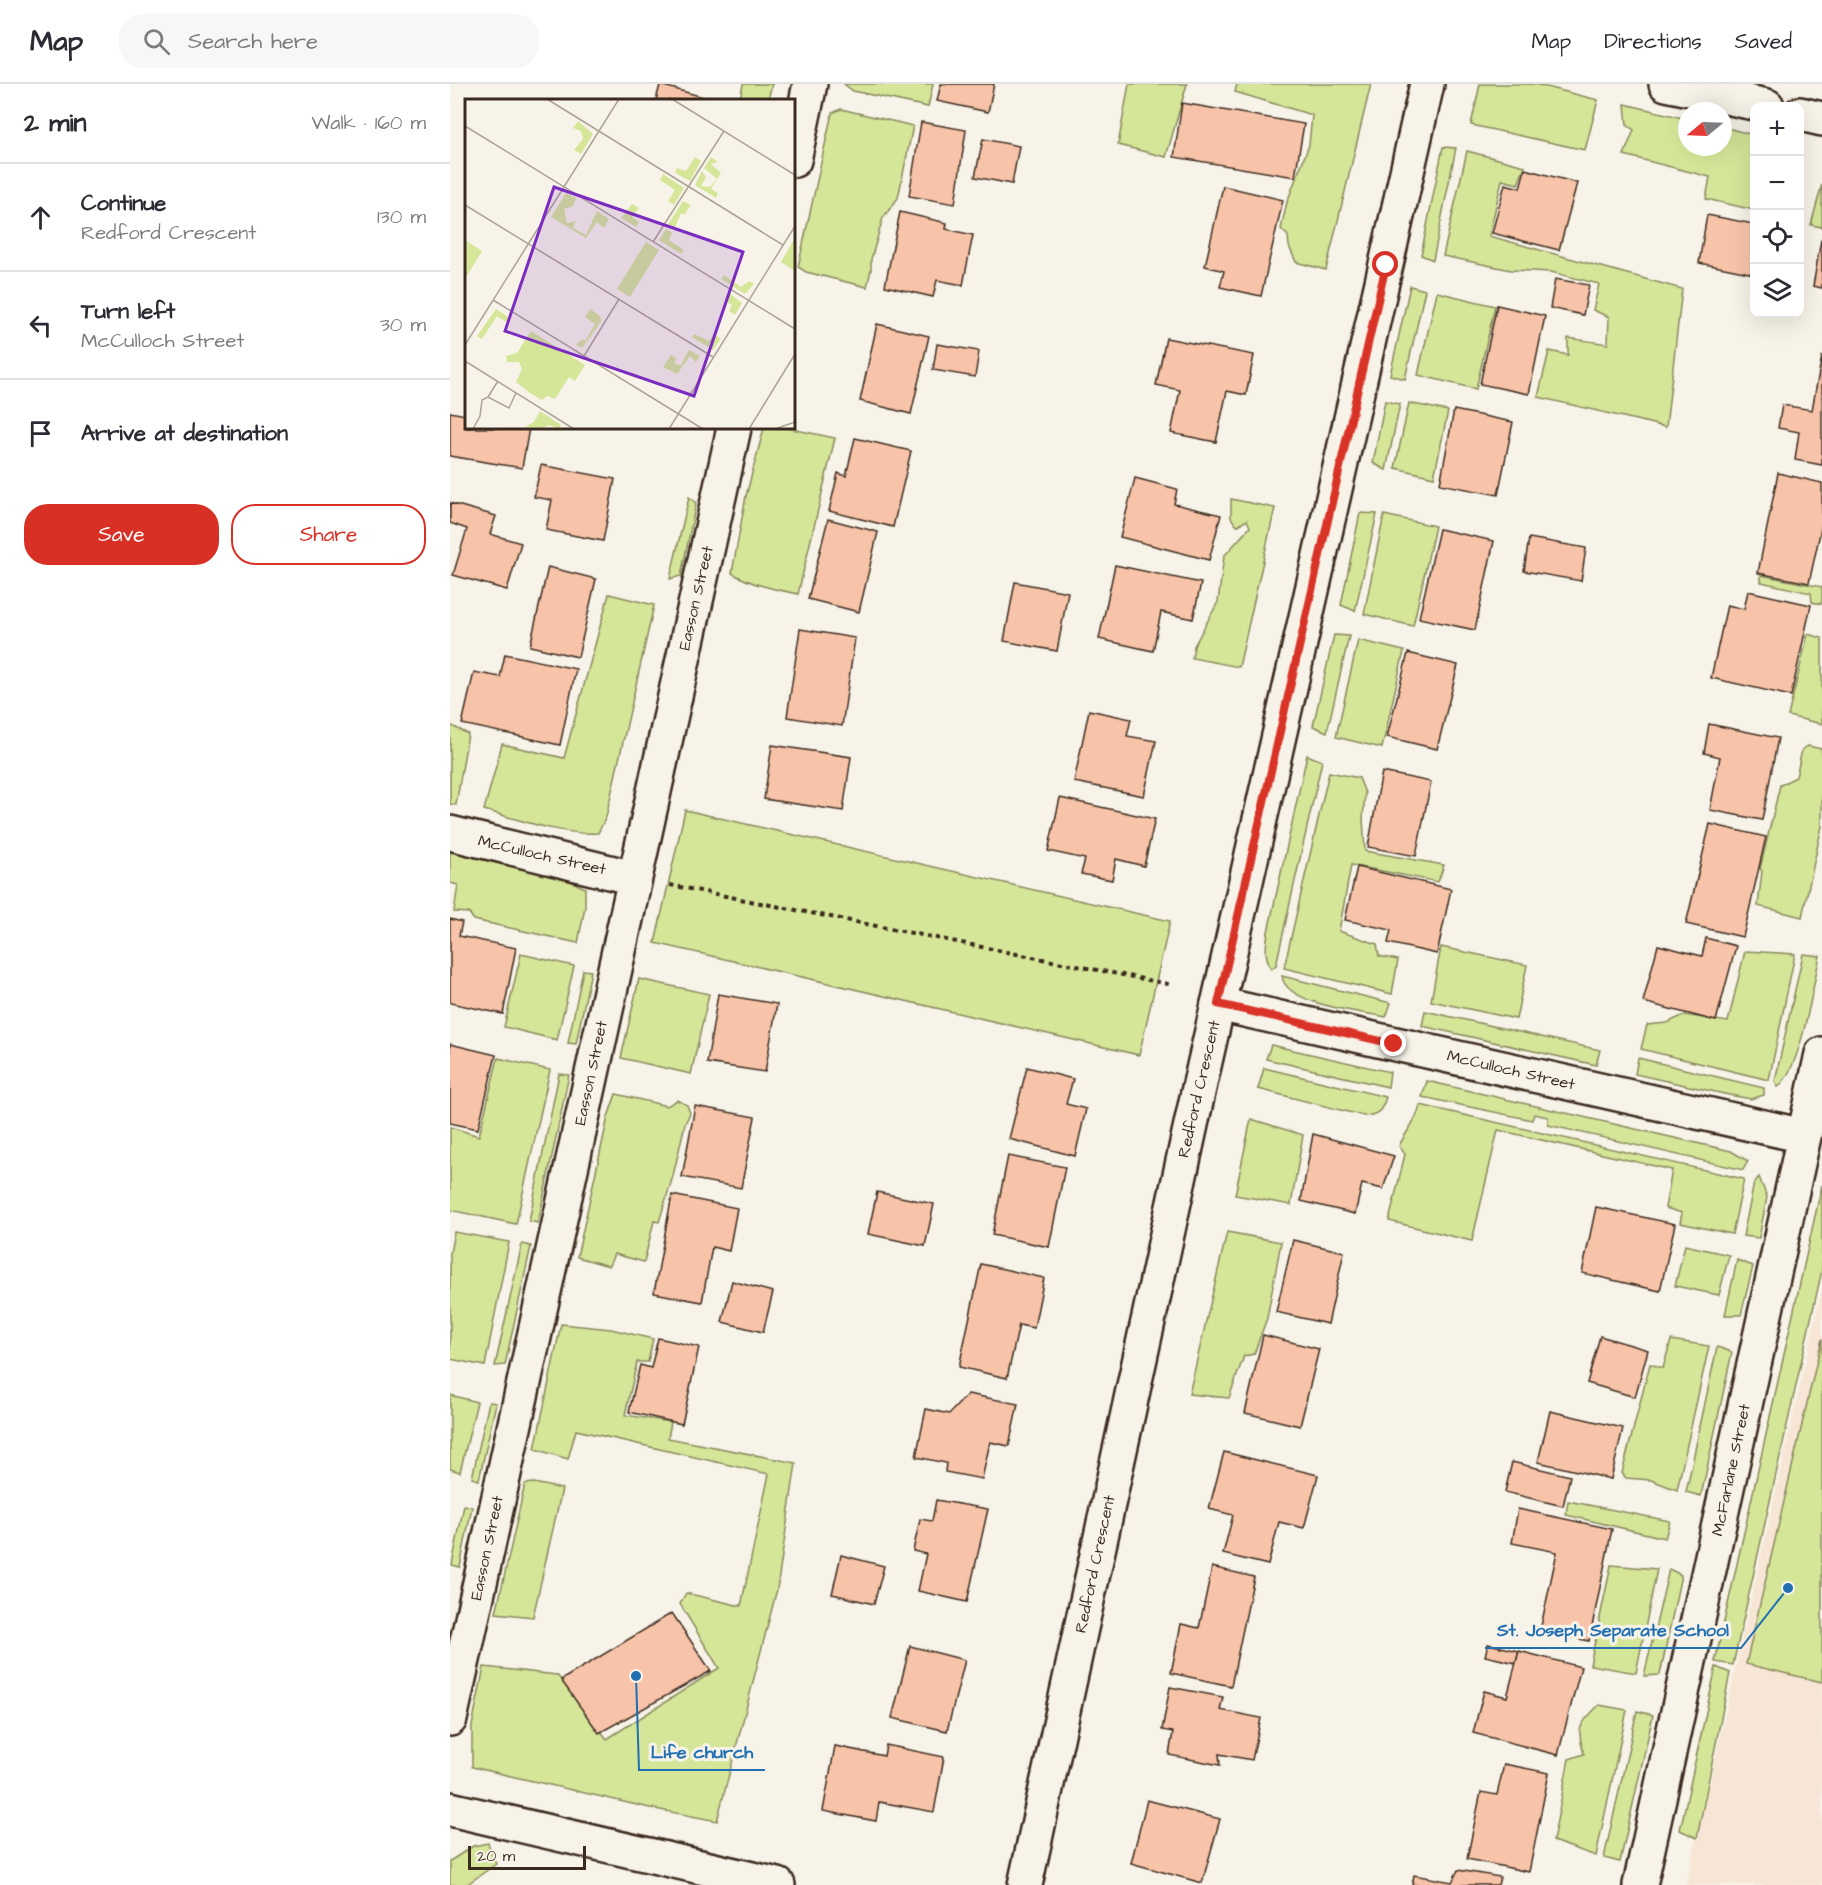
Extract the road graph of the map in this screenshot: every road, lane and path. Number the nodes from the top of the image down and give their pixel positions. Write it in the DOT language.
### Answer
graph roads {
  1 [pos="810,84"];
  2 [pos="1427,84"];
  3 [pos="1666,84"];
  4 [pos="1750,102"];
  5 [pos="1804,115"];
  6 [pos="1822,119"];
  7 [pos="795,155"];
  8 [pos="734,429"];
  9 [pos="450,834"];
  10 [pos="634,878"];
  11 [pos="1173,985"];
  12 [pos="1218,1004"];
  13 [pos="1822,1054"];
  14 [pos="1804,1136"];
  15 [pos="450,1719"];
  16 [pos="450,1809"];
  17 [pos="778,1885"];
  18 [pos="1025,1885"];
  19 [pos="1640,1885"];
  1 -- 7 [label="street"];
  2 -- 12 [label="street, Redford Crescent"];
  3 -- 4 [label="street"];
  5 -- 6 [label="street"];
  8 -- 10 [label="street, Easson Street"];
  9 -- 10 [label="street, McCulloch Street"];
  10 -- 11 [label="path"];
  10 -- 15 [label="street, Easson Street"];
  12 -- 14 [label="street, McCulloch Street"];
  12 -- 18 [label="street, Redford Crescent"];
  13 -- 14 [label="street, McFarlane Street"];
  14 -- 19 [label="street, McFarlane Street"];
  16 -- 17 [label="street"];
}
